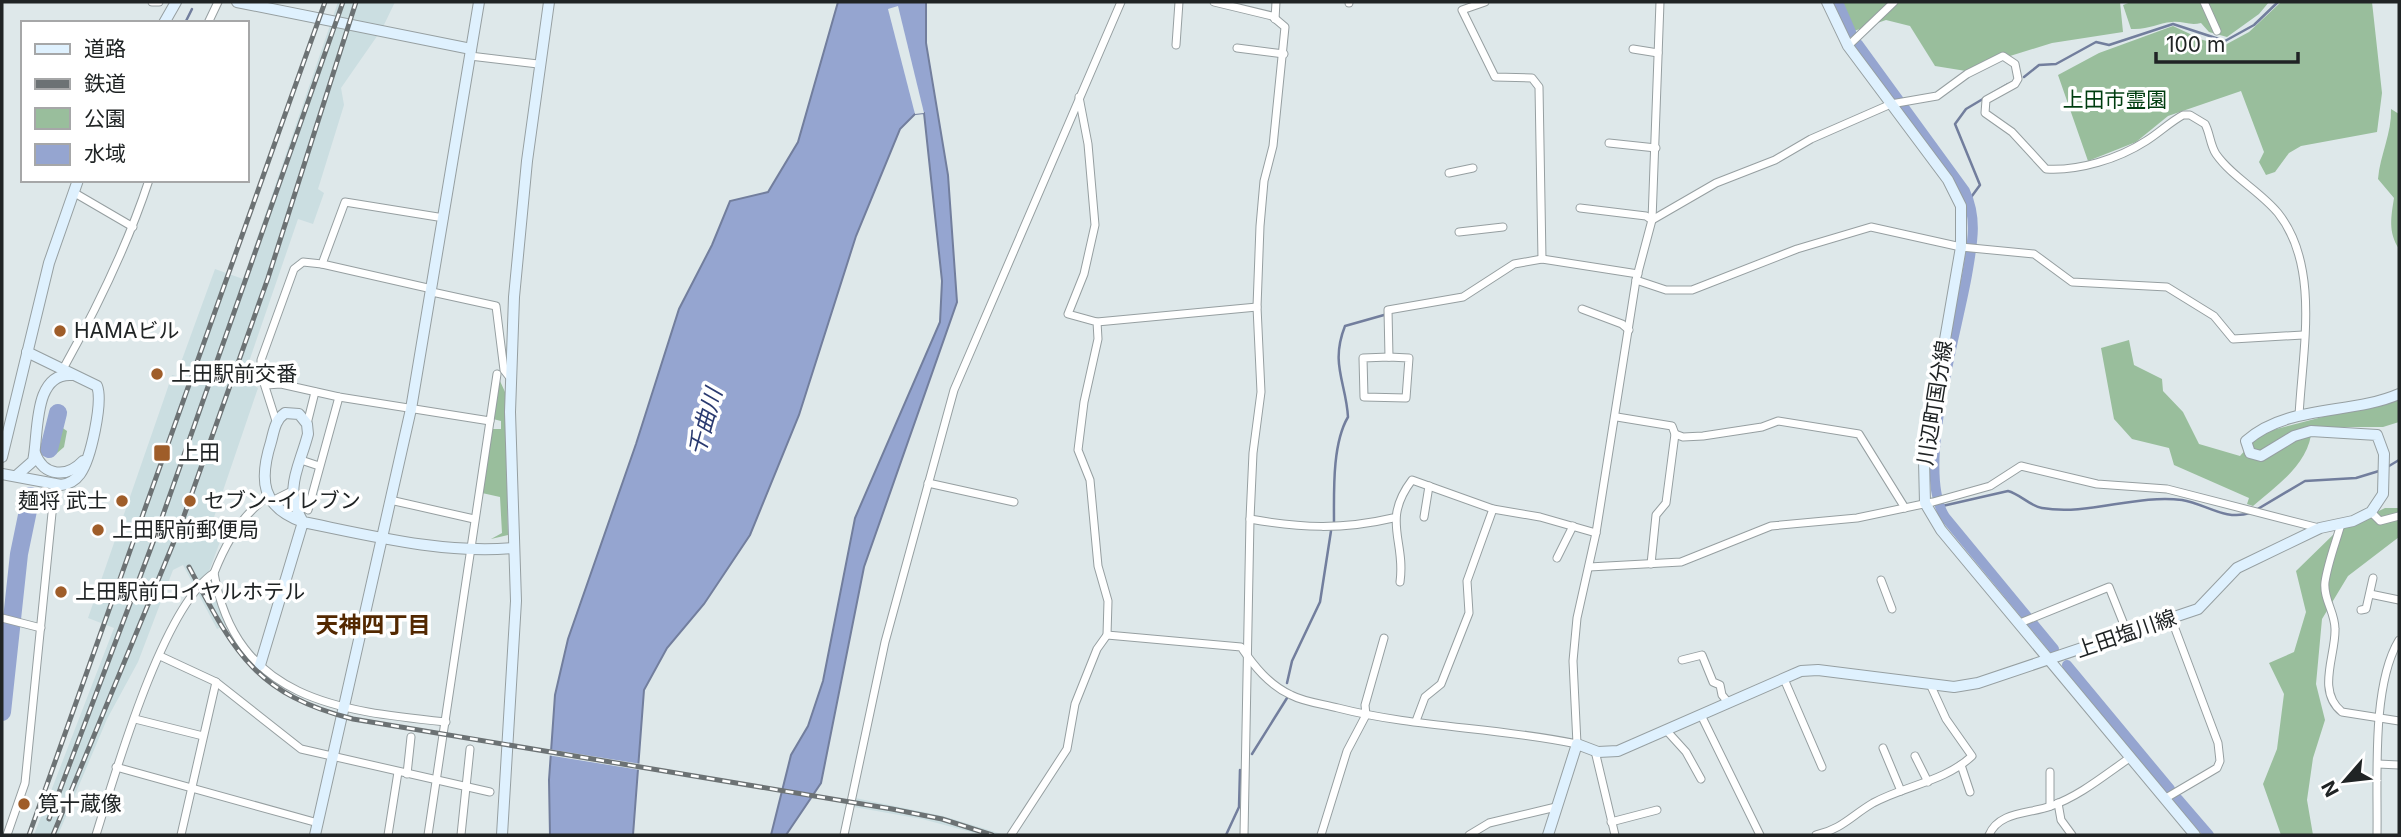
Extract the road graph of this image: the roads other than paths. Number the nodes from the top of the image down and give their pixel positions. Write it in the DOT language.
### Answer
graph roads {
  1 [pos="152,2"];
  2 [pos="159,2"];
  3 [pos="176,2"];
  4 [pos="218,2"];
  5 [pos="237,2"];
  6 [pos="479,2"];
  7 [pos="549,2"];
  8 [pos="1121,2"];
  9 [pos="1180,2"];
  10 [pos="1214,2"];
  11 [pos="1276,2"];
  12 [pos="1485,2"];
  13 [pos="1660,2"];
  14 [pos="1827,2"];
  15 [pos="1894,2"];
  16 [pos="2204,2"];
  17 [pos="1275,19"];
  18 [pos="165,21"];
  19 [pos="209,21"];
  20 [pos="2217,31"];
  21 [pos="1176,45"];
  22 [pos="1847,46"];
  23 [pos="1237,48"];
  24 [pos="1633,49"];
  25 [pos="470,52"];
  26 [pos="1658,53"];
  27 [pos="1284,54"];
  28 [pos="538,64"];
  29 [pos="1079,96"];
  30 [pos="1899,103"];
  31 [pos="1609,143"];
  32 [pos="1656,148"];
  33 [pos="1473,168"];
  34 [pos="1449,173"];
  35 [pos="77,182"];
  36 [pos="148,182"];
  37 [pos="74,192"];
  38 [pos="1580,208"];
  39 [pos="444,218"];
  40 [pos="1652,220"];
  41 [pos="1503,226"];
  42 [pos="133,227"];
  43 [pos="1459,232"];
  44 [pos="1961,247"];
  45 [pos="1542,260"];
  46 [pos="322,264"];
  47 [pos="1637,277"];
  48 [pos="432,291"];
  49 [pos="1257,307"];
  50 [pos="1582,309"];
  51 [pos="1097,322"];
  52 [pos="1629,330"];
  53 [pos="2303,335"];
  54 [pos="27,352"];
  55 [pos="1389,357"];
  56 [pos="42,358"];
  57 [pos="63,369"];
  58 [pos="497,374"];
  59 [pos="75,375"];
  60 [pos="512,379"];
  61 [pos="50,383"];
  62 [pos="266,385"];
  63 [pos="315,392"];
  64 [pos="2399,394"];
  65 [pos="339,397"];
  66 [pos="411,409"];
  67 [pos="2299,416"];
  68 [pos="1616,417"];
  69 [pos="276,421"];
  70 [pos="490,421"];
  71 [pos="307,424"];
  72 [pos="1675,434"];
  73 [pos="35,453"];
  74 [pos="87,456"];
  75 [pos="2,457"];
  76 [pos="301,460"];
  77 [pos="30,466"];
  78 [pos="319,466"];
  79 [pos="2,474"];
  80 [pos="16,476"];
  81 [pos="36,480"];
  82 [pos="928,483"];
  83 [pos="55,484"];
  84 [pos="1429,486"];
  85 [pos="292,491"];
  86 [pos="270,499"];
  87 [pos="390,500"];
  88 [pos="1014,502"];
  89 [pos="1933,502"];
  90 [pos="1905,508"];
  91 [pos="1493,509"];
  92 [pos="307,510"];
  93 [pos="2371,512"];
  94 [pos="2399,516"];
  95 [pos="1424,517"];
  96 [pos="1394,518"];
  97 [pos="474,519"];
  98 [pos="1250,519"];
  99 [pos="303,522"];
  100 [pos="2341,524"];
  101 [pos="1573,526"];
  102 [pos="2320,528"];
  103 [pos="1596,533"];
  104 [pos="382,538"];
  105 [pos="513,548"];
  106 [pos="469,550"];
  107 [pos="1557,558"];
  108 [pos="1651,564"];
  109 [pos="1589,567"];
  110 [pos="214,573"];
  111 [pos="2373,578"];
  112 [pos="1881,580"];
  113 [pos="1400,582"];
  114 [pos="2370,594"];
  115 [pos="2399,600"];
  116 [pos="1892,609"];
  117 [pos="2361,610"];
  118 [pos="2171,618"];
  119 [pos="4,619"];
  120 [pos="2020,623"];
  121 [pos="41,628"];
  122 [pos="2127,632"];
  123 [pos="1107,635"];
  124 [pos="1384,638"];
  125 [pos="2399,640"];
  126 [pos="2396,652"];
  127 [pos="160,656"];
  128 [pos="1248,657"];
  129 [pos="2051,659"];
  130 [pos="1682,660"];
  131 [pos="260,665"];
  132 [pos="1784,679"];
  133 [pos="216,681"];
  134 [pos="1930,684"];
  135 [pos="1727,701"];
  136 [pos="344,708"];
  137 [pos="1366,715"];
  138 [pos="1701,715"];
  139 [pos="135,719"];
  140 [pos="2379,719"];
  141 [pos="2399,720"];
  142 [pos="1416,721"];
  143 [pos="446,722"];
  144 [pos="1666,730"];
  145 [pos="203,736"];
  146 [pos="411,737"];
  147 [pos="1577,744"];
  148 [pos="1883,748"];
  149 [pos="470,749"];
  150 [pos="1595,751"];
  151 [pos="1914,756"];
  152 [pos="332,757"];
  153 [pos="2131,757"];
  154 [pos="2378,764"];
  155 [pos="1961,765"];
  156 [pos="2399,765"];
  157 [pos="116,767"];
  158 [pos="1822,767"];
  159 [pos="398,772"];
  160 [pos="2050,772"];
  161 [pos="407,774"];
  162 [pos="1701,779"];
  163 [pos="436,781"];
  164 [pos="1928,782"];
  165 [pos="465,787"];
  166 [pos="192,788"];
  167 [pos="1901,791"];
  168 [pos="490,792"];
  169 [pos="1970,792"];
  170 [pos="2165,799"];
  171 [pos="2054,805"];
  172 [pos="1556,807"];
  173 [pos="1657,810"];
  174 [pos="1611,822"];
  175 [pos="318,823"];
  176 [pos="7,835"];
  177 [pos="96,835"];
  178 [pos="181,835"];
  179 [pos="315,835"];
  180 [pos="388,835"];
  181 [pos="428,835"];
  182 [pos="461,835"];
  183 [pos="502,835"];
  184 [pos="844,835"];
  185 [pos="1012,835"];
  186 [pos="1244,835"];
  187 [pos="1321,835"];
  188 [pos="1469,835"];
  189 [pos="1548,835"];
  190 [pos="1615,835"];
  191 [pos="1760,835"];
  192 [pos="1816,835"];
  193 [pos="1989,835"];
  194 [pos="2072,835"];
  195 [pos="2195,835"];
  196 [pos="2377,835"];
  1 -- 2 [label="street"];
  3 -- 18 [label="street"];
  4 -- 19 [label="street"];
  5 -- 25 [label="street"];
  6 -- 25 [label="street"];
  7 -- 28 [label="street"];
  8 -- 29 [label="street"];
  9 -- 21 [label="street"];
  10 -- 17 [label="street"];
  11 -- 17 [label="street"];
  12 -- 45 [label="street"];
  13 -- 26 [label="street"];
  14 -- 22 [label="street, 川辺町国分線"];
  15 -- 22 [label="street"];
  16 -- 20 [label="street"];
  17 -- 27 [label="street"];
  22 -- 30 [label="street, 川辺町国分線"];
  23 -- 27 [label="street"];
  24 -- 26 [label="street"];
  25 -- 28 [label="street"];
  25 -- 39 [label="street"];
  26 -- 32 [label="street"];
  27 -- 49 [label="street"];
  28 -- 60 [label="street"];
  29 -- 51 [label="street"];
  29 -- 82 [label="street"];
  30 -- 40 [label="street"];
  30 -- 44 [label="street, 川辺町国分線"];
  30 -- 53 [label="street"];
  31 -- 32 [label="street"];
  32 -- 40 [label="street"];
  33 -- 34 [label="street"];
  35 -- 37 [label="street"];
  36 -- 42 [label="street"];
  37 -- 42 [label="street"];
  37 -- 54 [label="street"];
  38 -- 40 [label="street"];
  39 -- 46 [label="street"];
  39 -- 48 [label="street"];
  40 -- 47 [label="street"];
  41 -- 43 [label="street"];
  42 -- 57 [label="street"];
  44 -- 47 [label="street"];
  44 -- 53 [label="street"];
  44 -- 89 [label="street, 川辺町国分線"];
  45 -- 47 [label="street"];
  45 -- 55 [label="street"];
  46 -- 48 [label="street"];
  46 -- 62 [label="street"];
  47 -- 52 [label="street"];
  48 -- 60 [label="street"];
  48 -- 66 [label="street"];
  49 -- 51 [label="street"];
  49 -- 98 [label="street"];
  50 -- 52 [label="street"];
  51 -- 123 [label="street"];
  52 -- 68 [label="street"];
  53 -- 67 [label="street"];
  54 -- 56 [label="street"];
  54 -- 75 [label="street"];
  55 -- 55 [label="street"];
  56 -- 57 [label="street"];
  56 -- 61 [label="street"];
  57 -- 59 [label="street"];
  58 -- 70 [label="street"];
  59 -- 61 [label="street"];
  59 -- 74 [label="street"];
  60 -- 105 [label="street"];
  61 -- 73 [label="street"];
  62 -- 63 [label="street"];
  62 -- 69 [label="street"];
  63 -- 65 [label="street"];
  63 -- 71 [label="street"];
  64 -- 67 [label="street"];
  65 -- 66 [label="street"];
  65 -- 78 [label="street"];
  66 -- 70 [label="street"];
  66 -- 87 [label="street"];
  67 -- 93 [label="street"];
  68 -- 72 [label="street"];
  68 -- 103 [label="street"];
  69 -- 71 [label="street"];
  69 -- 86 [label="street"];
  70 -- 97 [label="street"];
  71 -- 76 [label="street"];
  72 -- 90 [label="street"];
  72 -- 108 [label="street"];
  73 -- 74 [label="street"];
  73 -- 77 [label="street"];
  74 -- 83 [label="street"];
  76 -- 78 [label="street"];
  76 -- 85 [label="street"];
  77 -- 80 [label="street"];
  77 -- 81 [label="street"];
  78 -- 92 [label="street"];
  79 -- 80 [label="street"];
  80 -- 81 [label="street"];
  81 -- 83 [label="street"];
  82 -- 88 [label="street"];
  82 -- 184 [label="street"];
  83 -- 121 [label="street"];
  84 -- 91 [label="street"];
  84 -- 95 [label="street"];
  84 -- 96 [label="street"];
  85 -- 86 [label="street"];
  85 -- 99 [label="street"];
  86 -- 99 [label="street"];
  86 -- 110 [label="street"];
  87 -- 97 [label="street"];
  87 -- 104 [label="street"];
  89 -- 90 [label="street"];
  89 -- 102 [label="street"];
  89 -- 120 [label="street"];
  90 -- 108 [label="street"];
  91 -- 101 [label="street"];
  91 -- 142 [label="street"];
  93 -- 94 [label="street"];
  93 -- 100 [label="street, 上田塩川線"];
  96 -- 98 [label="street"];
  96 -- 113 [label="street"];
  97 -- 106 [label="street"];
  98 -- 128 [label="street"];
  99 -- 104 [label="street"];
  99 -- 131 [label="street"];
  100 -- 102 [label="street, 上田塩川線"];
  100 -- 140 [label="street"];
  101 -- 103 [label="street"];
  101 -- 107 [label="street"];
  102 -- 118 [label="street, 上田塩川線"];
  103 -- 109 [label="street"];
  104 -- 106 [label="street"];
  104 -- 136 [label="street"];
  105 -- 106 [label="street"];
  105 -- 183 [label="street"];
  106 -- 143 [label="street"];
  108 -- 109 [label="street"];
  109 -- 147 [label="street"];
  110 -- 127 [label="street"];
  110 -- 131 [label="street"];
  111 -- 114 [label="street"];
  112 -- 116 [label="street"];
  114 -- 115 [label="street"];
  114 -- 117 [label="street"];
  118 -- 122 [label="street, 上田塩川線"];
  118 -- 170 [label="street"];
  119 -- 121 [label="street"];
  120 -- 122 [label="street"];
  120 -- 129 [label="street"];
  121 -- 176 [label="street"];
  122 -- 129 [label="street, 上田塩川線"];
  123 -- 128 [label="street"];
  123 -- 185 [label="street"];
  124 -- 137 [label="street"];
  125 -- 126 [label="street"];
  126 -- 140 [label="street"];
  127 -- 133 [label="street"];
  127 -- 139 [label="street"];
  128 -- 137 [label="street"];
  128 -- 186 [label="street"];
  129 -- 134 [label="street, 上田塩川線"];
  129 -- 153 [label="street"];
  130 -- 135 [label="street"];
  131 -- 136 [label="street"];
  132 -- 134 [label="street, 上田塩川線"];
  132 -- 135 [label="street, 上田塩川線"];
  132 -- 158 [label="street"];
  133 -- 145 [label="street"];
  133 -- 152 [label="street"];
  134 -- 155 [label="street"];
  135 -- 138 [label="street, 上田塩川線"];
  136 -- 143 [label="street"];
  136 -- 152 [label="street"];
  137 -- 142 [label="street"];
  137 -- 187 [label="street"];
  138 -- 144 [label="street, 上田塩川線"];
  138 -- 191 [label="street"];
  139 -- 145 [label="street"];
  139 -- 157 [label="street"];
  140 -- 141 [label="street"];
  140 -- 154 [label="street"];
  142 -- 147 [label="street"];
  143 -- 163 [label="street"];
  144 -- 150 [label="street, 上田塩川線"];
  144 -- 162 [label="street"];
  145 -- 166 [label="street"];
  146 -- 161 [label="street"];
  147 -- 150 [label="street, 上田塩川線"];
  147 -- 172 [label="street"];
  148 -- 167 [label="street"];
  149 -- 165 [label="street"];
  150 -- 174 [label="street"];
  151 -- 164 [label="street"];
  152 -- 159 [label="street"];
  152 -- 175 [label="street"];
  153 -- 170 [label="street"];
  153 -- 171 [label="street"];
  154 -- 156 [label="street"];
  154 -- 196 [label="street"];
  155 -- 164 [label="street"];
  155 -- 169 [label="street"];
  157 -- 166 [label="street"];
  157 -- 177 [label="street"];
  159 -- 161 [label="street"];
  159 -- 180 [label="street"];
  160 -- 171 [label="street"];
  161 -- 163 [label="street"];
  163 -- 165 [label="street"];
  163 -- 181 [label="street"];
  164 -- 167 [label="street"];
  165 -- 168 [label="street"];
  165 -- 182 [label="street"];
  166 -- 175 [label="street"];
  166 -- 178 [label="street"];
  167 -- 192 [label="street"];
  170 -- 195 [label="street"];
  171 -- 193 [label="street"];
  171 -- 194 [label="street"];
  172 -- 188 [label="street"];
  172 -- 189 [label="street"];
  173 -- 174 [label="street"];
  174 -- 190 [label="street"];
  175 -- 179 [label="street"];
}
